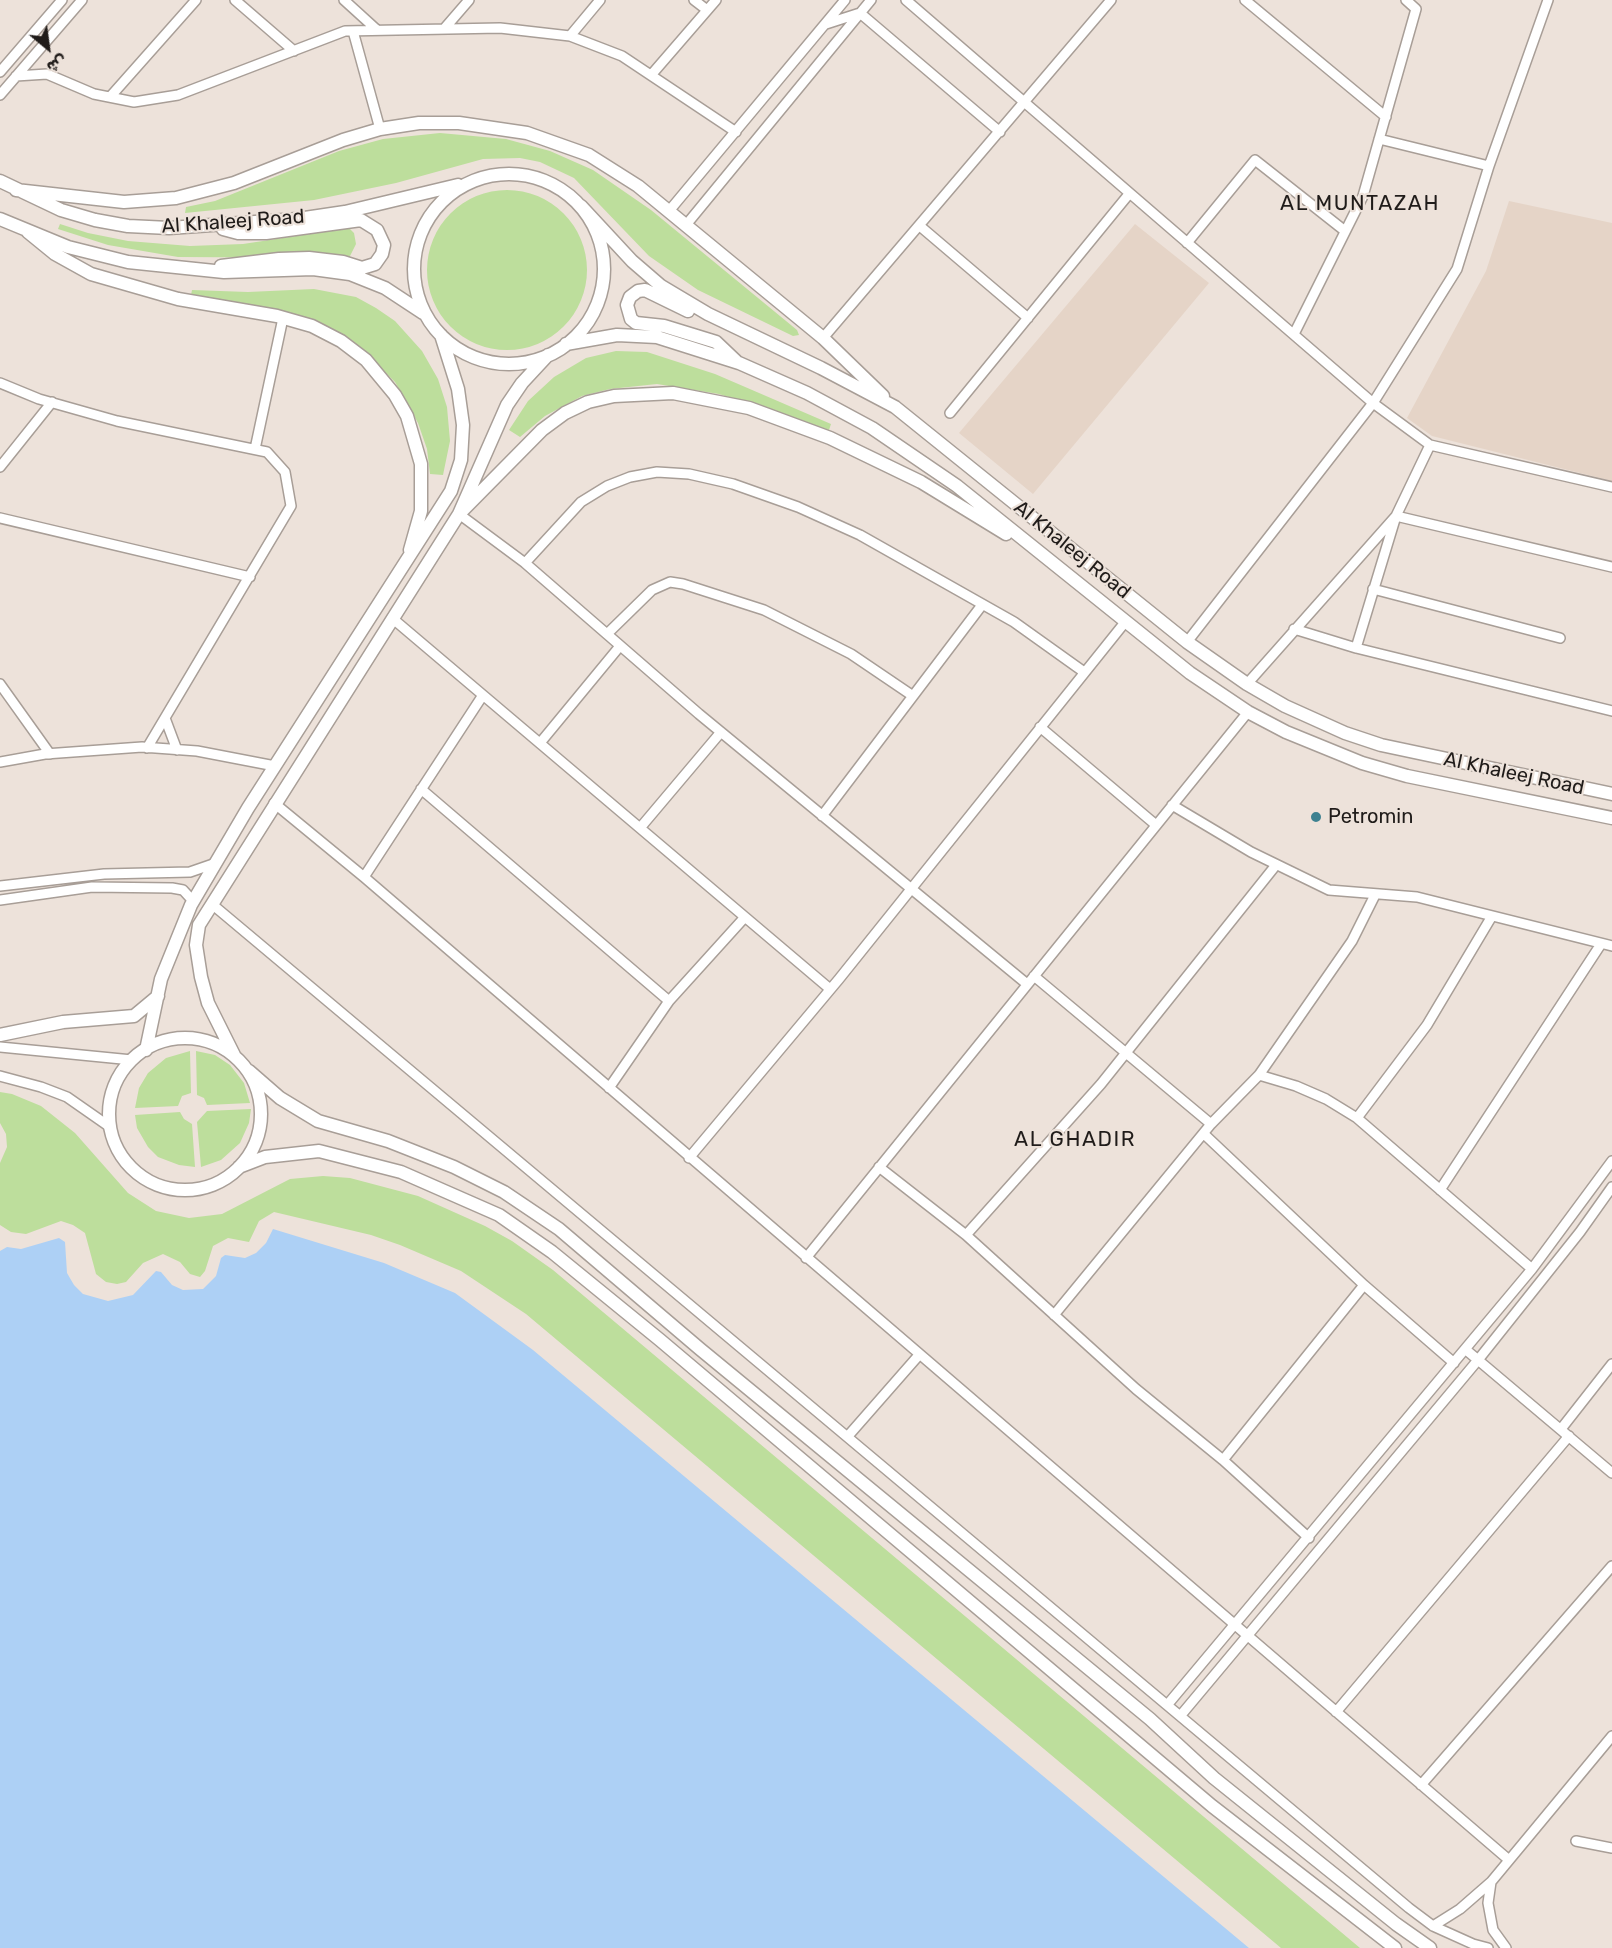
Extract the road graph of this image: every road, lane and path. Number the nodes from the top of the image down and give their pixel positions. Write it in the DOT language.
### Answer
graph roads {
  1 [pos="62,0"];
  2 [pos="82,0"];
  3 [pos="196,0"];
  4 [pos="235,0"];
  5 [pos="344,0"];
  6 [pos="469,0"];
  7 [pos="600,0"];
  8 [pos="694,0"];
  9 [pos="716,0"];
  10 [pos="845,0"];
  11 [pos="870,0"];
  12 [pos="906,0"];
  13 [pos="1111,0"];
  14 [pos="1245,0"];
  15 [pos="1406,0"];
  16 [pos="1548,0"];
  17 [pos="706,10"];
  18 [pos="860,13"];
  19 [pos="825,24"];
  20 [pos="444,29"];
  21 [pos="377,30"];
  22 [pos="353,31"];
  23 [pos="570,36"];
  24 [pos="294,51"];
  25 [pos="0,72"];
  26 [pos="652,74"];
  27 [pos="16,76"];
  28 [pos="0,95"];
  29 [pos="110,97"];
  30 [pos="1025,103"];
  31 [pos="1386,117"];
  32 [pos="380,129"];
  33 [pos="736,132"];
  34 [pos="1000,132"];
  35 [pos="1379,139"];
  36 [pos="1489,166"];
  37 [pos="0,181"];
  38 [pos="471,182"];
  39 [pos="16,190"];
  40 [pos="1129,194"];
  41 [pos="581,206"];
  42 [pos="669,211"];
  43 [pos="0,219"];
  44 [pos="686,225"];
  45 [pos="214,227"];
  46 [pos="921,227"];
  47 [pos="1345,231"];
  48 [pos="28,232"];
  49 [pos="1187,243"];
  50 [pos="199,270"];
  51 [pos="423,313"];
  52 [pos="283,318"];
  53 [pos="1028,318"];
  54 [pos="1294,334"];
  55 [pos="441,335"];
  56 [pos="753,336"];
  57 [pos="823,338"];
  58 [pos="566,344"];
  59 [pos="548,355"];
  60 [pos="739,363"];
  61 [pos="0,383"];
  62 [pos="52,402"];
  63 [pos="1373,403"];
  64 [pos="895,407"];
  65 [pos="950,413"];
  66 [pos="1430,445"];
  67 [pos="255,449"];
  68 [pos="0,467"];
  69 [pos="1612,487"];
  70 [pos="459,514"];
  71 [pos="1396,516"];
  72 [pos="0,518"];
  73 [pos="1050,562"];
  74 [pos="525,563"];
  75 [pos="404,567"];
  76 [pos="1612,567"];
  77 [pos="250,577"];
  78 [pos="1373,589"];
  79 [pos="982,605"];
  80 [pos="392,618"];
  81 [pos="1126,621"];
  82 [pos="1294,629"];
  83 [pos="607,634"];
  84 [pos="1560,638"];
  85 [pos="1187,642"];
  86 [pos="620,646"];
  87 [pos="1356,648"];
  88 [pos="1084,672"];
  89 [pos="0,684"];
  90 [pos="1247,684"];
  91 [pos="483,695"];
  92 [pos="913,696"];
  93 [pos="1612,711"];
  94 [pos="1248,712"];
  95 [pos="165,718"];
  96 [pos="1040,727"];
  97 [pos="721,732"];
  98 [pos="540,743"];
  99 [pos="147,748"];
  100 [pos="177,750"];
  101 [pos="50,753"];
  102 [pos="0,762"];
  103 [pos="275,766"];
  104 [pos="421,789"];
  105 [pos="1612,794"];
  106 [pos="273,803"];
  107 [pos="1172,805"];
  108 [pos="822,816"];
  109 [pos="1612,818"];
  110 [pos="1156,825"];
  111 [pos="640,828"];
  112 [pos="216,862"];
  113 [pos="1276,865"];
  114 [pos="364,877"];
  115 [pos="0,886"];
  116 [pos="910,889"];
  117 [pos="1375,895"];
  118 [pos="0,900"];
  119 [pos="193,901"];
  120 [pos="213,905"];
  121 [pos="745,916"];
  122 [pos="1492,916"];
  123 [pos="1600,944"];
  124 [pos="1612,946"];
  125 [pos="1034,976"];
  126 [pos="1027,984"];
  127 [pos="830,989"];
  128 [pos="158,996"];
  129 [pos="669,1001"];
  130 [pos="0,1035"];
  131 [pos="0,1047"];
  132 [pos="146,1050"];
  133 [pos="1125,1053"];
  134 [pos="234,1055"];
  135 [pos="132,1060"];
  136 [pos="249,1071"];
  137 [pos="1259,1075"];
  138 [pos="0,1076"];
  139 [pos="609,1088"];
  140 [pos="1357,1118"];
  141 [pos="1211,1124"];
  142 [pos="110,1127"];
  143 [pos="1204,1134"];
  144 [pos="689,1158"];
  145 [pos="1612,1161"];
  146 [pos="239,1167"];
  147 [pos="879,1167"];
  148 [pos="1612,1187"];
  149 [pos="1440,1190"];
  150 [pos="966,1234"];
  151 [pos="806,1258"];
  152 [pos="1532,1269"];
  153 [pos="1364,1285"];
  154 [pos="1054,1315"];
  155 [pos="1465,1349"];
  156 [pos="919,1355"];
  157 [pos="1478,1360"];
  158 [pos="1454,1363"];
  159 [pos="1612,1364"];
  160 [pos="1561,1430"];
  161 [pos="848,1436"];
  162 [pos="1569,1436"];
  163 [pos="1223,1460"];
  164 [pos="1612,1473"];
  165 [pos="1309,1538"];
  166 [pos="1612,1566"];
  167 [pos="1234,1625"];
  168 [pos="1247,1636"];
  169 [pos="1168,1704"];
  170 [pos="1336,1712"];
  171 [pos="1181,1715"];
  172 [pos="1612,1736"];
  173 [pos="1421,1785"];
  174 [pos="1576,1841"];
  175 [pos="1612,1848"];
  176 [pos="1509,1860"];
  177 [pos="1491,1882"];
  178 [pos="1432,1926"];
  179 [pos="1395,1948"];
  180 [pos="1430,1948"];
  181 [pos="1488,1948"];
  182 [pos="1506,1948"];
  1 -- 25 [label="street"];
  2 -- 27 [label="street"];
  3 -- 29 [label="street"];
  4 -- 24 [label="street"];
  5 -- 21 [label="street"];
  6 -- 20 [label="street"];
  7 -- 23 [label="street"];
  8 -- 17 [label="street"];
  9 -- 17 [label="street"];
  10 -- 19 [label="street"];
  11 -- 18 [label="street"];
  12 -- 30 [label="street"];
  13 -- 30 [label="street"];
  14 -- 31 [label="street"];
  15 -- 31 [label="street"];
  16 -- 36 [label="street"];
  17 -- 26 [label="street"];
  18 -- 19 [label="street"];
  18 -- 34 [label="street"];
  18 -- 44 [label="street"];
  19 -- 33 [label="street"];
  20 -- 21 [label="street"];
  20 -- 23 [label="street"];
  21 -- 22 [label="street"];
  22 -- 24 [label="street"];
  22 -- 32 [label="street"];
  23 -- 26 [label="street"];
  24 -- 29 [label="street"];
  26 -- 33 [label="street"];
  27 -- 28 [label="street"];
  27 -- 29 [label="street"];
  30 -- 34 [label="street"];
  30 -- 40 [label="street"];
  31 -- 35 [label="street"];
  32 -- 39 [label="main road"];
  32 -- 42 [label="main road"];
  33 -- 42 [label="street"];
  34 -- 46 [label="street"];
  35 -- 36 [label="street"];
  35 -- 47 [label="street"];
  36 -- 63 [label="street"];
  37 -- 39 [label="main road, Al Khaleej Road"];
  38 -- 41 [label="main road"];
  38 -- 45 [label="main road, Al Khaleej Road"];
  38 -- 51 [label="main road"];
  39 -- 45 [label="main road, Al Khaleej Road"];
  40 -- 49 [label="street"];
  40 -- 53 [label="street"];
  41 -- 56 [label="main road, Al Khaleej Road"];
  41 -- 58 [label="main road"];
  42 -- 44 [label="main road"];
  43 -- 48 [label="main road, Al Khaleej Road"];
  44 -- 57 [label="main road"];
  45 -- 50 [label="main road"];
  46 -- 53 [label="street"];
  46 -- 57 [label="street"];
  47 -- 49 [label="street"];
  47 -- 54 [label="street"];
  48 -- 50 [label="main road, Al Khaleej Road"];
  48 -- 52 [label="main road"];
  49 -- 54 [label="street"];
  50 -- 51 [label="main road, Al Khaleej Road"];
  51 -- 55 [label="main road"];
  52 -- 67 [label="street"];
  52 -- 75 [label="main road"];
  53 -- 65 [label="street"];
  54 -- 63 [label="street"];
  55 -- 59 [label="main road"];
  55 -- 75 [label="main road"];
  56 -- 60 [label="main road"];
  56 -- 64 [label="main road, Al Khaleej Road"];
  57 -- 64 [label="main road"];
  58 -- 59 [label="main road"];
  58 -- 60 [label="main road, Al Khaleej Road"];
  59 -- 70 [label="main road"];
  60 -- 73 [label="main road, Al Khaleej Road"];
  61 -- 62 [label="street"];
  62 -- 67 [label="street"];
  62 -- 68 [label="street"];
  63 -- 66 [label="street"];
  63 -- 85 [label="street"];
  64 -- 85 [label="main road, Al Khaleej Road"];
  66 -- 69 [label="street"];
  66 -- 71 [label="street"];
  67 -- 77 [label="street"];
  70 -- 73 [label="main road"];
  70 -- 74 [label="street"];
  70 -- 80 [label="main road"];
  71 -- 76 [label="street"];
  71 -- 78 [label="street"];
  71 -- 82 [label="street"];
  72 -- 77 [label="street"];
  73 -- 81 [label="main road, Al Khaleej Road"];
  74 -- 79 [label="street"];
  74 -- 83 [label="street"];
  75 -- 103 [label="main road"];
  77 -- 95 [label="street"];
  78 -- 84 [label="street"];
  78 -- 87 [label="street"];
  79 -- 88 [label="street"];
  79 -- 92 [label="street"];
  80 -- 91 [label="street"];
  80 -- 106 [label="main road"];
  81 -- 88 [label="street"];
  81 -- 94 [label="main road, Al Khaleej Road"];
  82 -- 87 [label="street"];
  82 -- 90 [label="street"];
  83 -- 86 [label="street"];
  83 -- 92 [label="street"];
  85 -- 90 [label="main road, Al Khaleej Road"];
  86 -- 97 [label="street"];
  86 -- 98 [label="street"];
  87 -- 93 [label="street"];
  88 -- 96 [label="street"];
  89 -- 101 [label="street"];
  90 -- 105 [label="main road, Al Khaleej Road"];
  91 -- 98 [label="street"];
  91 -- 104 [label="street"];
  92 -- 108 [label="street"];
  94 -- 107 [label="street"];
  94 -- 109 [label="main road, Al Khaleej Road"];
  95 -- 99 [label="street"];
  95 -- 100 [label="street"];
  96 -- 110 [label="street"];
  96 -- 116 [label="street"];
  97 -- 108 [label="street"];
  97 -- 111 [label="street"];
  98 -- 111 [label="street"];
  99 -- 100 [label="street"];
  99 -- 101 [label="street"];
  100 -- 103 [label="street"];
  101 -- 102 [label="street"];
  103 -- 112 [label="main road"];
  104 -- 114 [label="street"];
  104 -- 129 [label="street"];
  106 -- 114 [label="street"];
  106 -- 120 [label="main road"];
  107 -- 110 [label="street"];
  107 -- 113 [label="street"];
  108 -- 116 [label="street"];
  110 -- 125 [label="street"];
  111 -- 121 [label="street"];
  112 -- 115 [label="street"];
  112 -- 119 [label="main road"];
  113 -- 117 [label="street"];
  113 -- 133 [label="street"];
  114 -- 139 [label="street"];
  116 -- 126 [label="street"];
  116 -- 127 [label="street"];
  117 -- 122 [label="street"];
  117 -- 137 [label="street"];
  118 -- 119 [label="street"];
  119 -- 128 [label="main road"];
  120 -- 134 [label="main road"];
  120 -- 161 [label="street"];
  121 -- 127 [label="street"];
  121 -- 129 [label="street"];
  122 -- 123 [label="street"];
  122 -- 140 [label="street"];
  123 -- 124 [label="street"];
  123 -- 149 [label="street"];
  125 -- 126 [label="street"];
  125 -- 133 [label="street"];
  126 -- 147 [label="street"];
  127 -- 144 [label="street"];
  128 -- 130 [label="main road"];
  128 -- 132 [label="main road"];
  129 -- 139 [label="street"];
  131 -- 135 [label="street"];
  132 -- 134 [label="main road"];
  132 -- 135 [label="main road"];
  133 -- 141 [label="street"];
  133 -- 150 [label="street"];
  134 -- 136 [label="main road"];
  135 -- 142 [label="main road"];
  136 -- 146 [label="main road"];
  136 -- 180 [label="main road"];
  137 -- 140 [label="street"];
  137 -- 141 [label="street"];
  138 -- 142 [label="street"];
  139 -- 144 [label="street"];
  140 -- 149 [label="street"];
  141 -- 143 [label="street"];
  142 -- 146 [label="main road"];
  143 -- 153 [label="street"];
  143 -- 154 [label="street"];
  144 -- 151 [label="street"];
  145 -- 152 [label="street"];
  146 -- 179 [label="main road"];
  147 -- 150 [label="street"];
  147 -- 151 [label="street"];
  148 -- 157 [label="street"];
  149 -- 152 [label="street"];
  150 -- 154 [label="street"];
  151 -- 156 [label="street"];
  152 -- 155 [label="street"];
  153 -- 158 [label="street"];
  153 -- 163 [label="street"];
  154 -- 163 [label="street"];
  155 -- 157 [label="street"];
  155 -- 158 [label="street"];
  156 -- 161 [label="street"];
  156 -- 167 [label="street"];
  157 -- 160 [label="street"];
  157 -- 168 [label="street"];
  158 -- 165 [label="street"];
  159 -- 160 [label="street"];
  160 -- 162 [label="street"];
  161 -- 169 [label="street"];
  162 -- 164 [label="street"];
  162 -- 170 [label="street"];
  163 -- 165 [label="street"];
  165 -- 167 [label="street"];
  166 -- 173 [label="street"];
  167 -- 168 [label="street"];
  167 -- 169 [label="street"];
  168 -- 170 [label="street"];
  168 -- 171 [label="street"];
  169 -- 171 [label="street"];
  170 -- 173 [label="street"];
  171 -- 178 [label="street"];
  172 -- 176 [label="street"];
  173 -- 176 [label="street"];
  174 -- 175 [label="street"];
  176 -- 177 [label="street"];
  177 -- 178 [label="street"];
  177 -- 182 [label="street"];
  178 -- 181 [label="street"];
}
